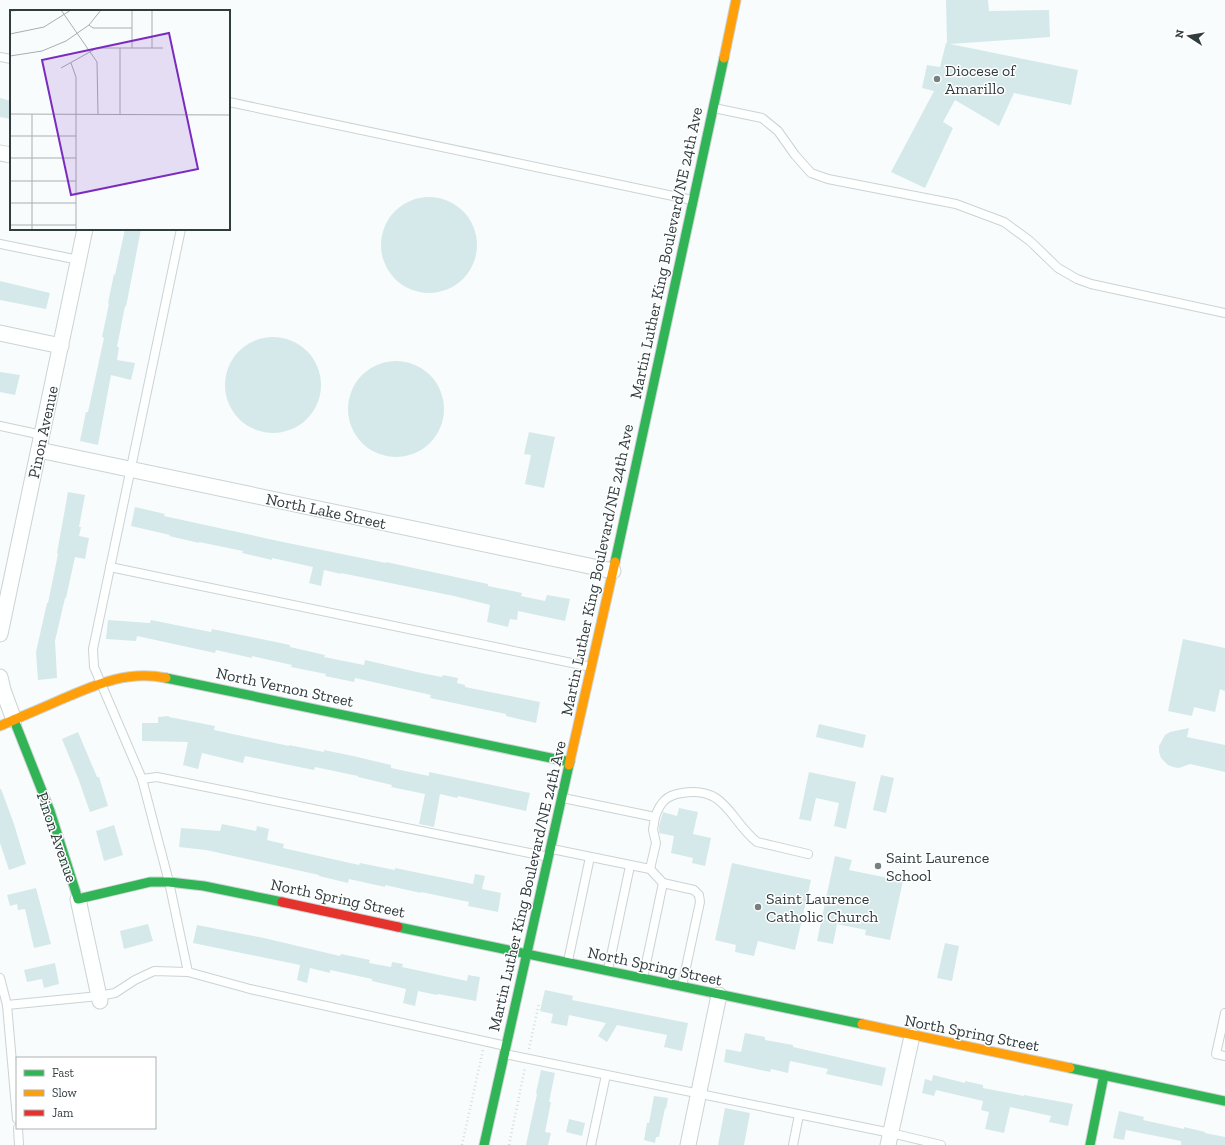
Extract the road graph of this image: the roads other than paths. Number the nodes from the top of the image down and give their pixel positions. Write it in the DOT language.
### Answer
graph roads {
  1 [pos="736,0"];
  2 [pos="0,57"];
  3 [pos="10,59"];
  4 [pos="230,102"];
  5 [pos="712,108"];
  6 [pos="0,153"];
  7 [pos="10,155"];
  8 [pos="692,200"];
  9 [pos="85,230"];
  10 [pos="181,230"];
  11 [pos="0,244"];
  12 [pos="79,260"];
  13 [pos="1225,313"];
  14 [pos="0,333"];
  15 [pos="61,346"];
  16 [pos="0,426"];
  17 [pos="42,435"];
  18 [pos="39,450"];
  19 [pos="130,469"];
  20 [pos="110,566"];
  21 [pos="613,571"];
  22 [pos="0,634"];
  23 [pos="591,667"];
  24 [pos="0,677"];
  25 [pos="100,683"];
  26 [pos="14,720"];
  27 [pos="0,726"];
  28 [pos="570,762"];
  29 [pos="142,779"];
  30 [pos="562,798"];
  31 [pos="655,818"];
  32 [pos="550,853"];
  33 [pos="808,854"];
  34 [pos="590,857"];
  35 [pos="630,866"];
  36 [pos="650,869"];
  37 [pos="169,882"];
  38 [pos="663,884"];
  39 [pos="78,899"];
  40 [pos="527,954"];
  41 [pos="568,962"];
  42 [pos="608,971"];
  43 [pos="188,972"];
  44 [pos="0,978"];
  45 [pos="642,978"];
  46 [pos="681,987"];
  47 [pos="719,995"];
  48 [pos="99,999"];
  49 [pos="7,1005"];
  50 [pos="1225,1013"];
  51 [pos="912,1036"];
  52 [pos="505,1050"];
  53 [pos="1225,1056"];
  54 [pos="606,1075"];
  55 [pos="1104,1075"];
  56 [pos="699,1094"];
  57 [pos="1225,1102"];
  58 [pos="16,1108"];
  59 [pos="799,1115"];
  60 [pos="18,1129"];
  61 [pos="890,1139"];
  62 [pos="19,1145"];
  63 [pos="484,1145"];
  64 [pos="591,1145"];
  65 [pos="688,1145"];
  66 [pos="793,1145"];
  67 [pos="941,1145"];
  68 [pos="1090,1145"];
  1 -- 5 [label="street, Martin Luther King Boulevard/NE 24th Ave"];
  2 -- 3 [label="lane"];
  4 -- 8 [label="lane"];
  5 -- 8 [label="street, Martin Luther King Boulevard/NE 24th Ave"];
  5 -- 13 [label="lane"];
  6 -- 7 [label="street"];
  8 -- 21 [label="street, Martin Luther King Boulevard/NE 24th Ave"];
  9 -- 12 [label="street, Pinon Avenue"];
  10 -- 19 [label="lane"];
  11 -- 12 [label="lane"];
  12 -- 15 [label="street, Pinon Avenue"];
  14 -- 15 [label="street"];
  15 -- 17 [label="street, Pinon Avenue"];
  16 -- 17 [label="lane"];
  17 -- 18 [label="street, Pinon Avenue"];
  18 -- 19 [label="street, North Lake Street"];
  18 -- 22 [label="street, Pinon Avenue"];
  19 -- 20 [label="lane"];
  19 -- 21 [label="street, North Lake Street"];
  20 -- 23 [label="lane"];
  20 -- 25 [label="lane"];
  21 -- 23 [label="street, Martin Luther King Boulevard/NE 24th Ave"];
  23 -- 28 [label="street, Martin Luther King Boulevard/NE 24th Ave"];
  24 -- 26 [label="street, Pinon Avenue"];
  25 -- 26 [label="street, North Vernon Street"];
  25 -- 28 [label="street, North Vernon Street"];
  25 -- 29 [label="lane"];
  26 -- 27 [label="street, North Vernon Street"];
  26 -- 39 [label="street, Pinon Avenue"];
  28 -- 30 [label="street, Martin Luther King Boulevard/NE 24th Ave"];
  29 -- 32 [label="lane"];
  29 -- 37 [label="lane"];
  30 -- 31 [label="lane"];
  30 -- 32 [label="street, Martin Luther King Boulevard/NE 24th Ave"];
  31 -- 33 [label="lane"];
  31 -- 36 [label="lane"];
  32 -- 34 [label="lane"];
  32 -- 40 [label="street, Martin Luther King Boulevard/NE 24th Ave"];
  34 -- 35 [label="lane"];
  34 -- 41 [label="lane"];
  35 -- 36 [label="lane"];
  35 -- 42 [label="lane"];
  36 -- 38 [label="lane"];
  37 -- 39 [label="street, North Spring Street"];
  37 -- 40 [label="street, North Spring Street"];
  37 -- 43 [label="lane"];
  38 -- 45 [label="lane"];
  38 -- 46 [label="lane"];
  39 -- 48 [label="street, Pinon Avenue"];
  40 -- 41 [label="street, North Spring Street"];
  40 -- 52 [label="street, Martin Luther King Boulevard/NE 24th Ave"];
  41 -- 42 [label="street, North Spring Street"];
  42 -- 45 [label="street, North Spring Street"];
  43 -- 48 [label="lane"];
  43 -- 52 [label="lane"];
  44 -- 49 [label="lane"];
  45 -- 46 [label="street, North Spring Street"];
  46 -- 47 [label="street, North Spring Street"];
  47 -- 51 [label="street, North Spring Street"];
  47 -- 56 [label="street"];
  48 -- 49 [label="lane"];
  49 -- 58 [label="lane"];
  50 -- 53 [label="lane"];
  51 -- 55 [label="street, North Spring Street"];
  51 -- 61 [label="street"];
  52 -- 54 [label="lane"];
  52 -- 63 [label="street, Martin Luther King Boulevard/NE 24th Ave"];
  54 -- 56 [label="lane"];
  54 -- 64 [label="lane"];
  55 -- 57 [label="street, North Spring Street"];
  55 -- 68 [label="street"];
  56 -- 59 [label="lane"];
  56 -- 65 [label="street"];
  59 -- 61 [label="lane"];
  59 -- 66 [label="lane"];
  60 -- 62 [label="lane"];
  61 -- 67 [label="lane"];
}
